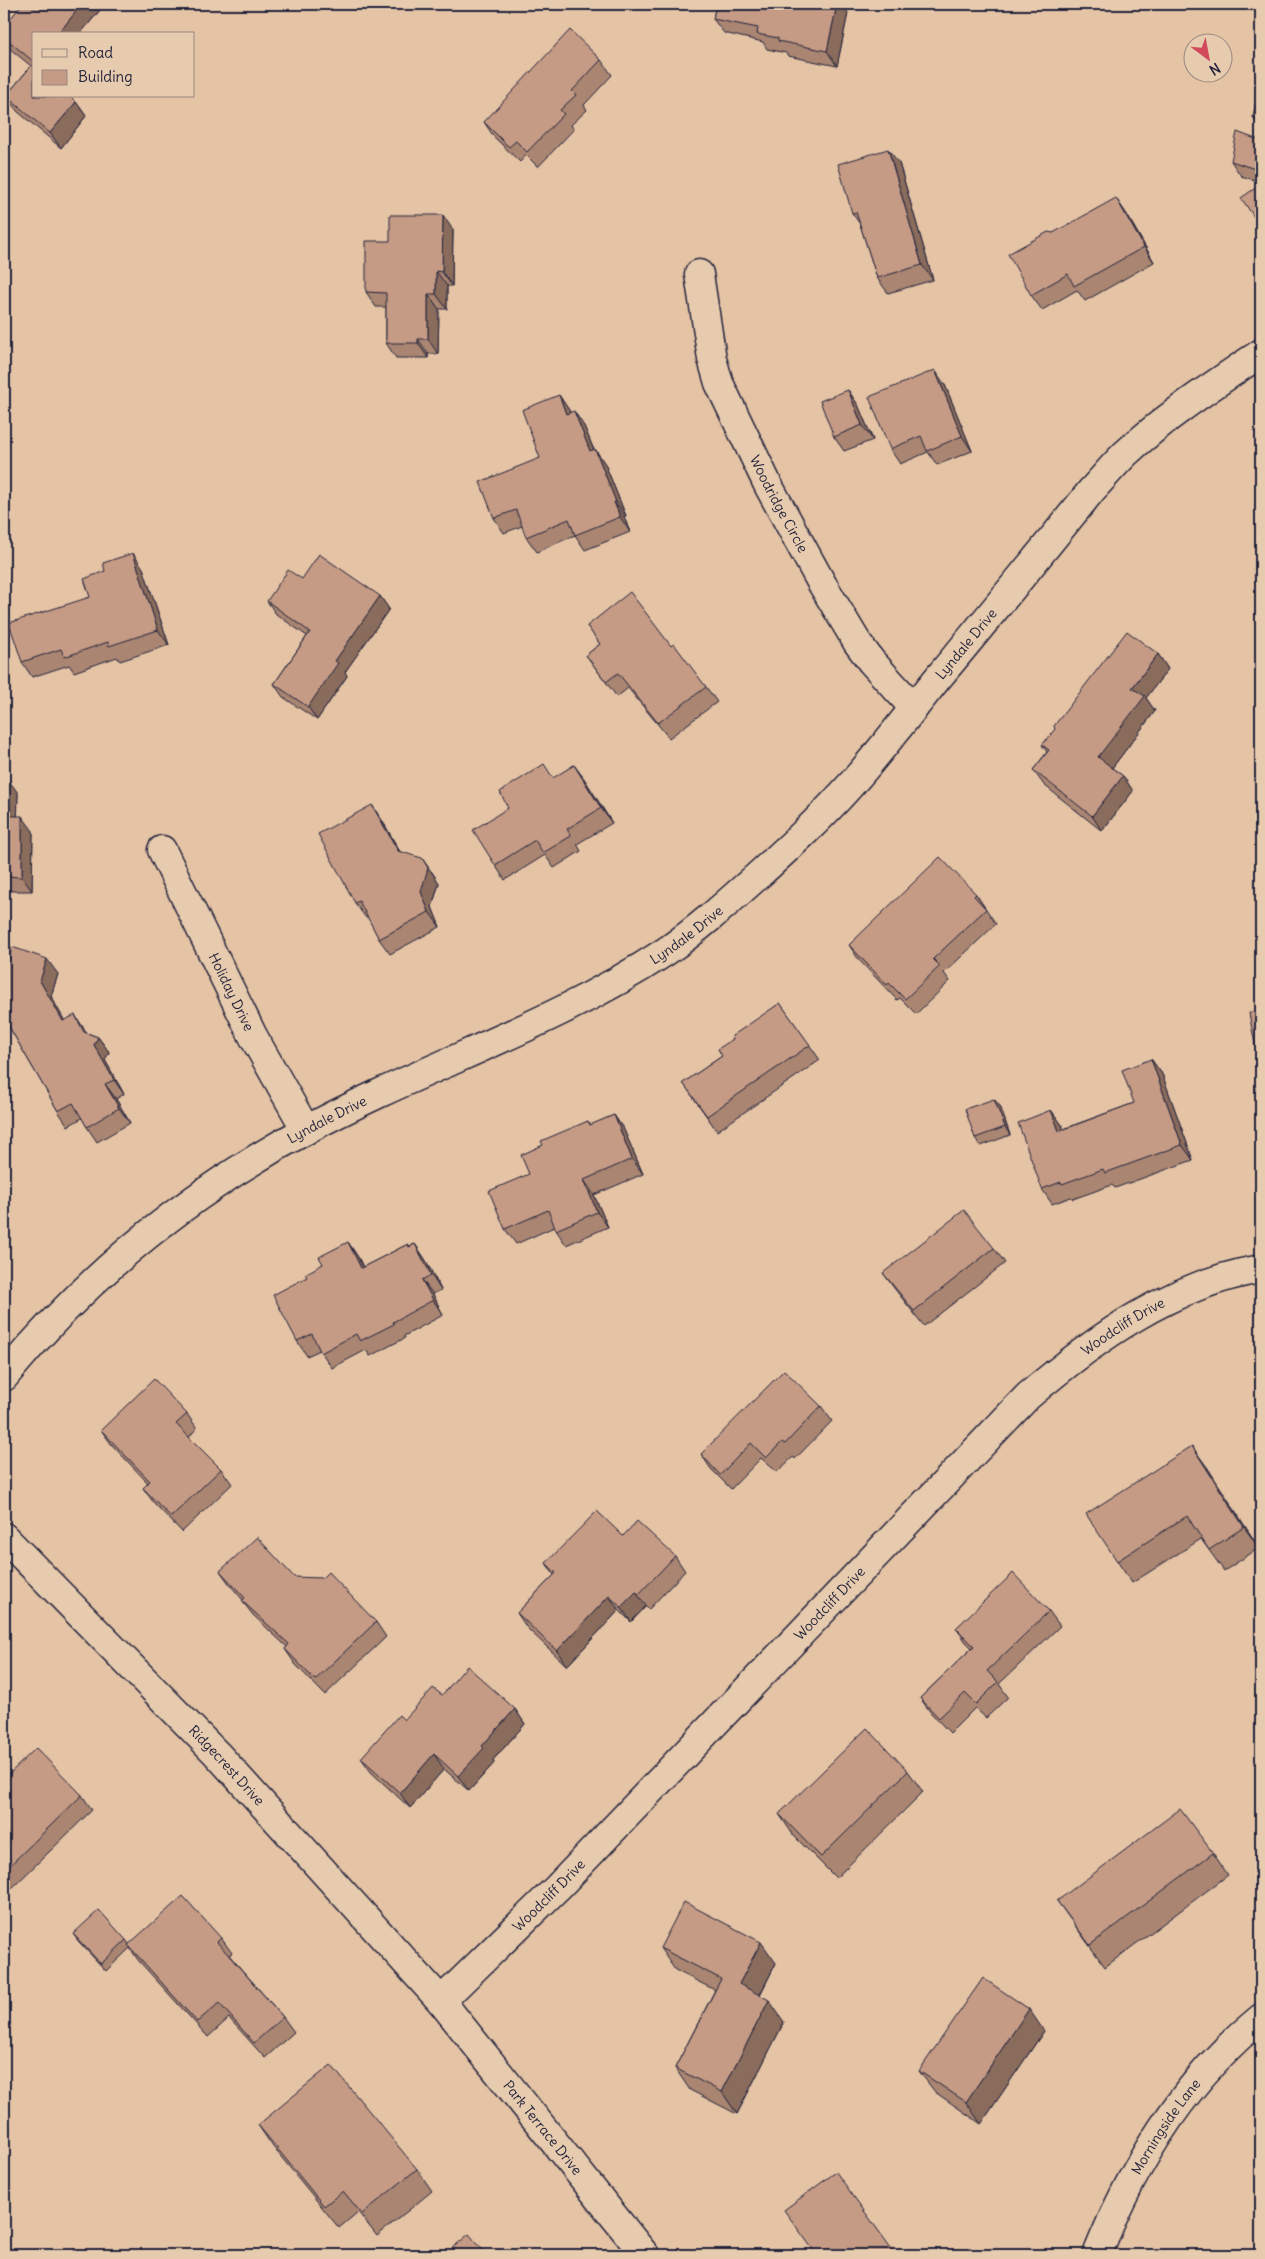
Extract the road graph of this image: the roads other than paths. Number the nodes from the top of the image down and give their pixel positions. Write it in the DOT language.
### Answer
graph roads {
  1 [pos="699,274"];
  2 [pos="1261,353"];
  3 [pos="914,708"];
  4 [pos="162,850"];
  5 [pos="306,1130"];
  6 [pos="1261,1269"];
  7 [pos="4,1377"];
  8 [pos="4,1537"];
  9 [pos="441,2001"];
  10 [pos="1261,2018"];
  11 [pos="645,2255"];
  12 [pos="1097,2255"];
  1 -- 3 [label="street, Woodridge Circle"];
  2 -- 3 [label="street, Lyndale Drive"];
  3 -- 5 [label="street, Lyndale Drive"];
  4 -- 5 [label="street, Holiday Drive"];
  5 -- 7 [label="street, Lyndale Drive"];
  6 -- 9 [label="street, Woodcliff Drive"];
  8 -- 9 [label="street, Ridgecrest Drive"];
  9 -- 11 [label="street, Park Terrace Drive"];
  10 -- 12 [label="street, Morningside Lane"];
}
